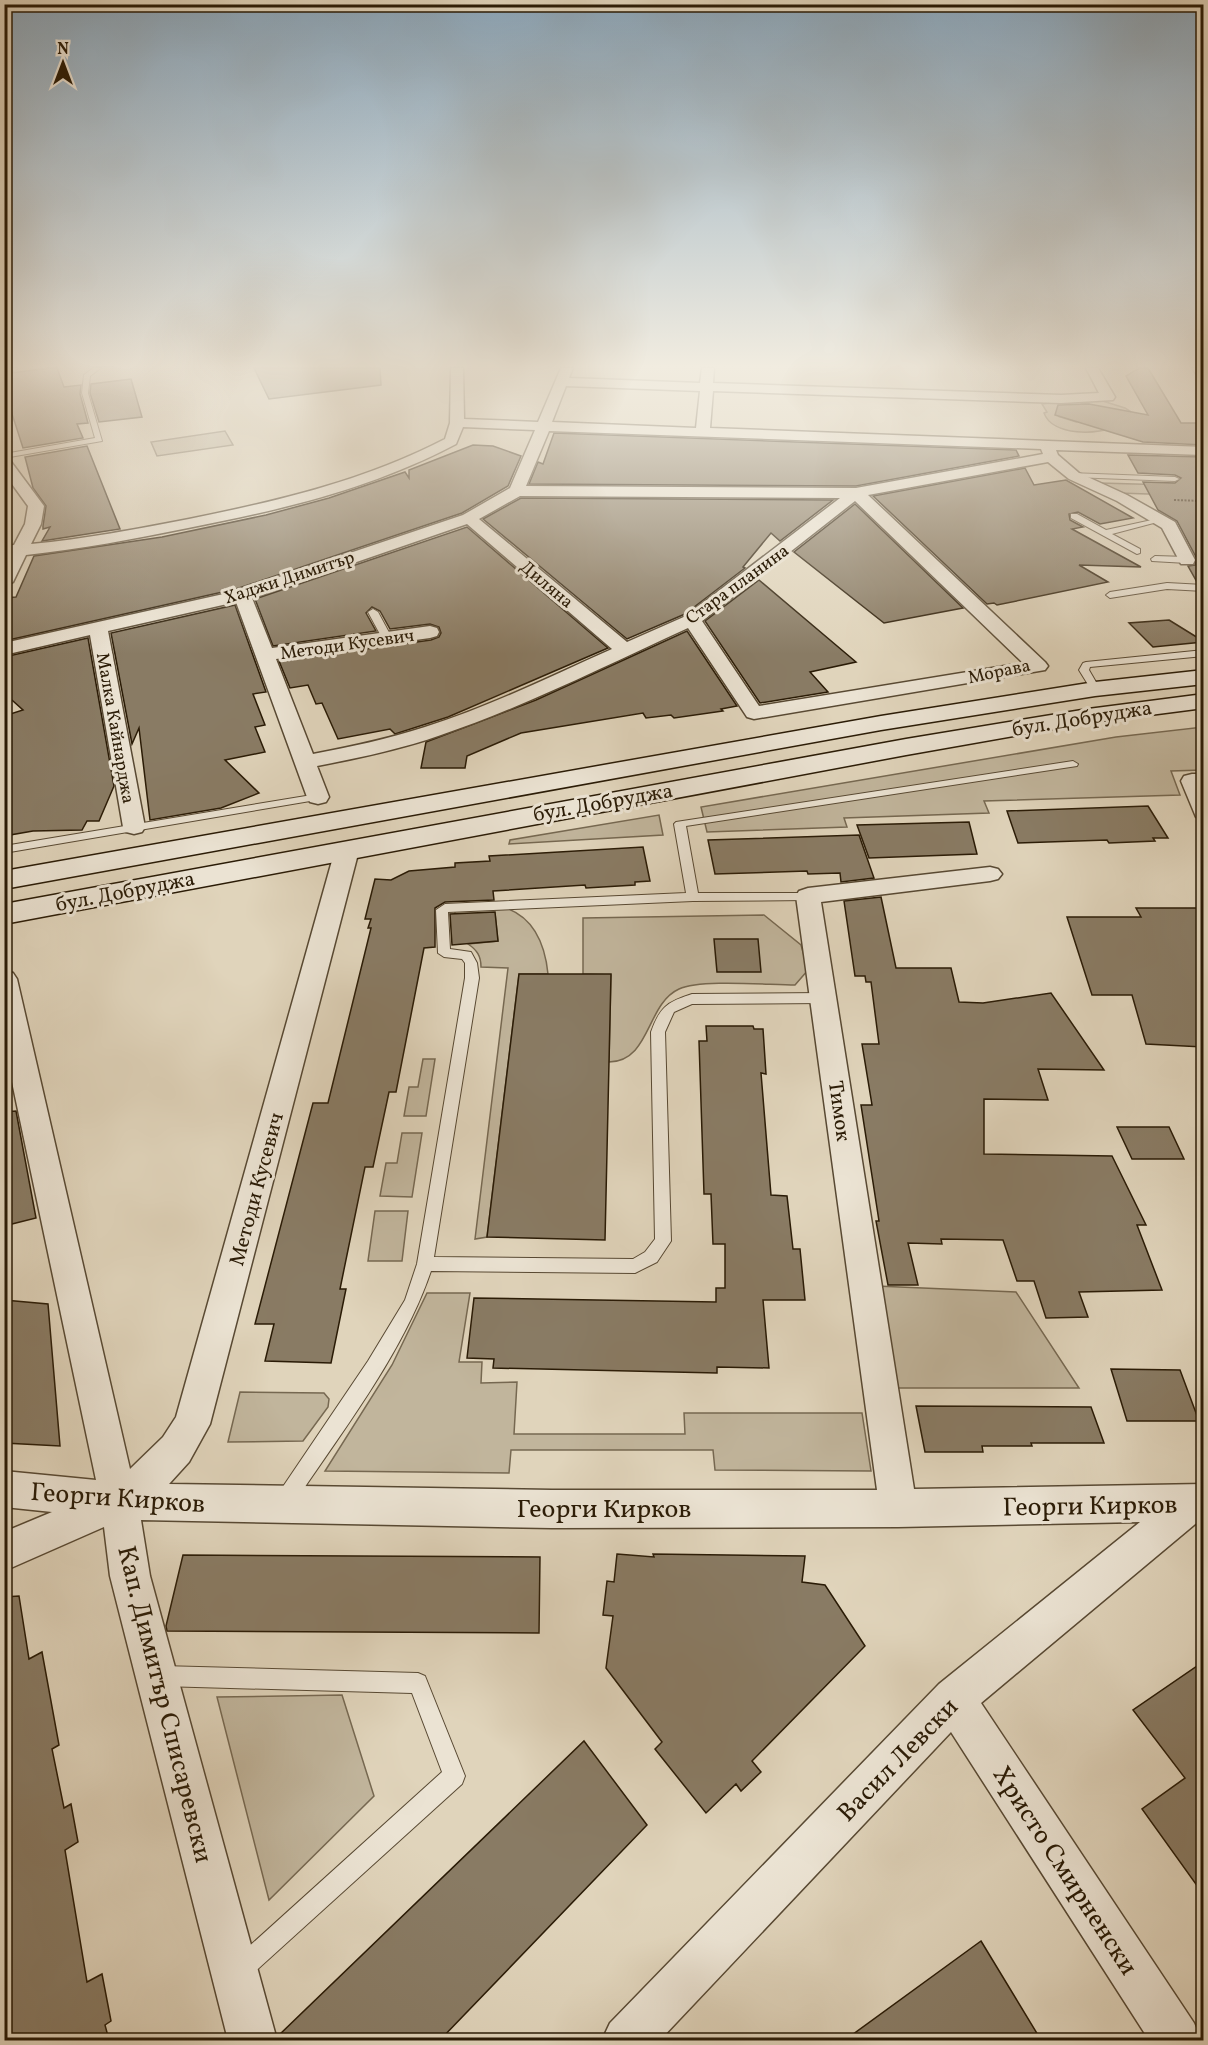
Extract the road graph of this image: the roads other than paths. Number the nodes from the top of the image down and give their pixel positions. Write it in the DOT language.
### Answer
graph roads {
  1 [pos="5,463"];
  2 [pos="406,463"];
  3 [pos="527,463"];
  4 [pos="992,463"];
  5 [pos="1061,463"];
  6 [pos="1073,475"];
  7 [pos="1175,478"];
  8 [pos="517,490"];
  9 [pos="856,493"];
  10 [pos="1074,516"];
  11 [pos="469,518"];
  12 [pos="1161,520"];
  13 [pos="1105,533"];
  14 [pos="22,550"];
  15 [pos="4,551"];
  16 [pos="1137,551"];
  17 [pos="1155,559"];
  18 [pos="1187,560"];
  19 [pos="4,582"];
  20 [pos="1203,588"];
  21 [pos="242,595"];
  22 [pos="1110,595"];
  23 [pos="373,612"];
  24 [pos="692,620"];
  25 [pos="98,629"];
  26 [pos="430,632"];
  27 [pos="387,638"];
  28 [pos="4,649"];
  29 [pos="626,651"];
  30 [pos="1203,653"];
  31 [pos="265,655"];
  32 [pos="1203,677"];
  33 [pos="1095,688"];
  34 [pos="1203,700"];
  35 [pos="306,762"];
  36 [pos="1073,764"];
  37 [pos="1203,781"];
  38 [pos="318,797"];
  39 [pos="1203,812"];
  40 [pos="134,827"];
  41 [pos="4,850"];
  42 [pos="347,850"];
  43 [pos="990,874"];
  44 [pos="4,880"];
  45 [pos="808,896"];
  46 [pos="693,897"];
  47 [pos="4,914"];
  48 [pos="4,979"];
  49 [pos="824,998"];
  50 [pos="425,1264"];
  51 [pos="4,1489"];
  52 [pos="119,1501"];
  53 [pos="1198,1503"];
  54 [pos="282,1504"];
  55 [pos="898,1508"];
  56 [pos="4,1552"];
  57 [pos="156,1676"];
  58 [pos="954,1699"];
  59 [pos="234,1975"];
  60 [pos="252,2040"];
  61 [pos="627,2040"];
  62 [pos="1178,2040"];
  1 -- 14 [label="street"];
  2 -- 14 [label="street"];
  3 -- 8 [label="street"];
  4 -- 9 [label="street, Стара планина"];
  5 -- 6 [label="street"];
  6 -- 7 [label="lane"];
  6 -- 12 [label="street"];
  8 -- 9 [label="street"];
  8 -- 11 [label="street, Хаджи Димитър"];
  9 -- 24 [label="street, Стара планина"];
  9 -- 24 [label="street, Морава"];
  10 -- 13 [label="lane"];
  11 -- 21 [label="street, Хаджи Димитър"];
  11 -- 29 [label="street, Диляна"];
  12 -- 13 [label="lane"];
  12 -- 18 [label="street"];
  13 -- 16 [label="lane"];
  14 -- 15 [label="street"];
  14 -- 19 [label="street"];
  17 -- 18 [label="lane"];
  20 -- 22 [label="lane"];
  21 -- 25 [label="street, Хаджи Димитър"];
  21 -- 31 [label="street, Методи Кусевич"];
  23 -- 27 [label="lane"];
  24 -- 29 [label="street, Стара планина"];
  25 -- 28 [label="street, Хаджи Димитър"];
  25 -- 40 [label="street, Малка Кайнарджа"];
  26 -- 27 [label="street, Методи Кусевич"];
  27 -- 31 [label="street, Методи Кусевич"];
  29 -- 35 [label="street, Стара планина"];
  30 -- 33 [label="lane"];
  31 -- 35 [label="street, Методи Кусевич"];
  32 -- 33 [label="main road, бул. Добруджа"];
  33 -- 44 [label="main road, бул. Добруджа"];
  34 -- 42 [label="main road, бул. Добруджа"];
  35 -- 38 [label="street, Методи Кусевич"];
  36 -- 46 [label="lane"];
  37 -- 39 [label="street"];
  38 -- 40 [label="lane"];
  40 -- 41 [label="lane"];
  42 -- 47 [label="main road, бул. Добруджа"];
  42 -- 52 [label="street, Методи Кусевич"];
  43 -- 45 [label="street"];
  45 -- 46 [label="lane"];
  45 -- 49 [label="street, Тимок"];
  46 -- 50 [label="lane"];
  48 -- 52 [label="street, Кап. Димитър Списаревски"];
  49 -- 50 [label="lane"];
  49 -- 55 [label="street, Тимок"];
  50 -- 54 [label="lane"];
  51 -- 52 [label="street, Георги Кирков"];
  52 -- 54 [label="street, Георги Кирков"];
  52 -- 56 [label="street"];
  52 -- 57 [label="street, Кап. Димитър Списаревски"];
  53 -- 55 [label="street, Георги Кирков"];
  53 -- 58 [label="street, Васил Левски"];
  54 -- 55 [label="street, Георги Кирков"];
  57 -- 59 [label="street, Кап. Димитър Списаревски"];
  57 -- 59 [label="lane"];
  58 -- 61 [label="street, Васил Левски"];
  58 -- 62 [label="street, Христо Смирненски"];
  59 -- 60 [label="street, Кап. Димитър Списаревски"];
}
